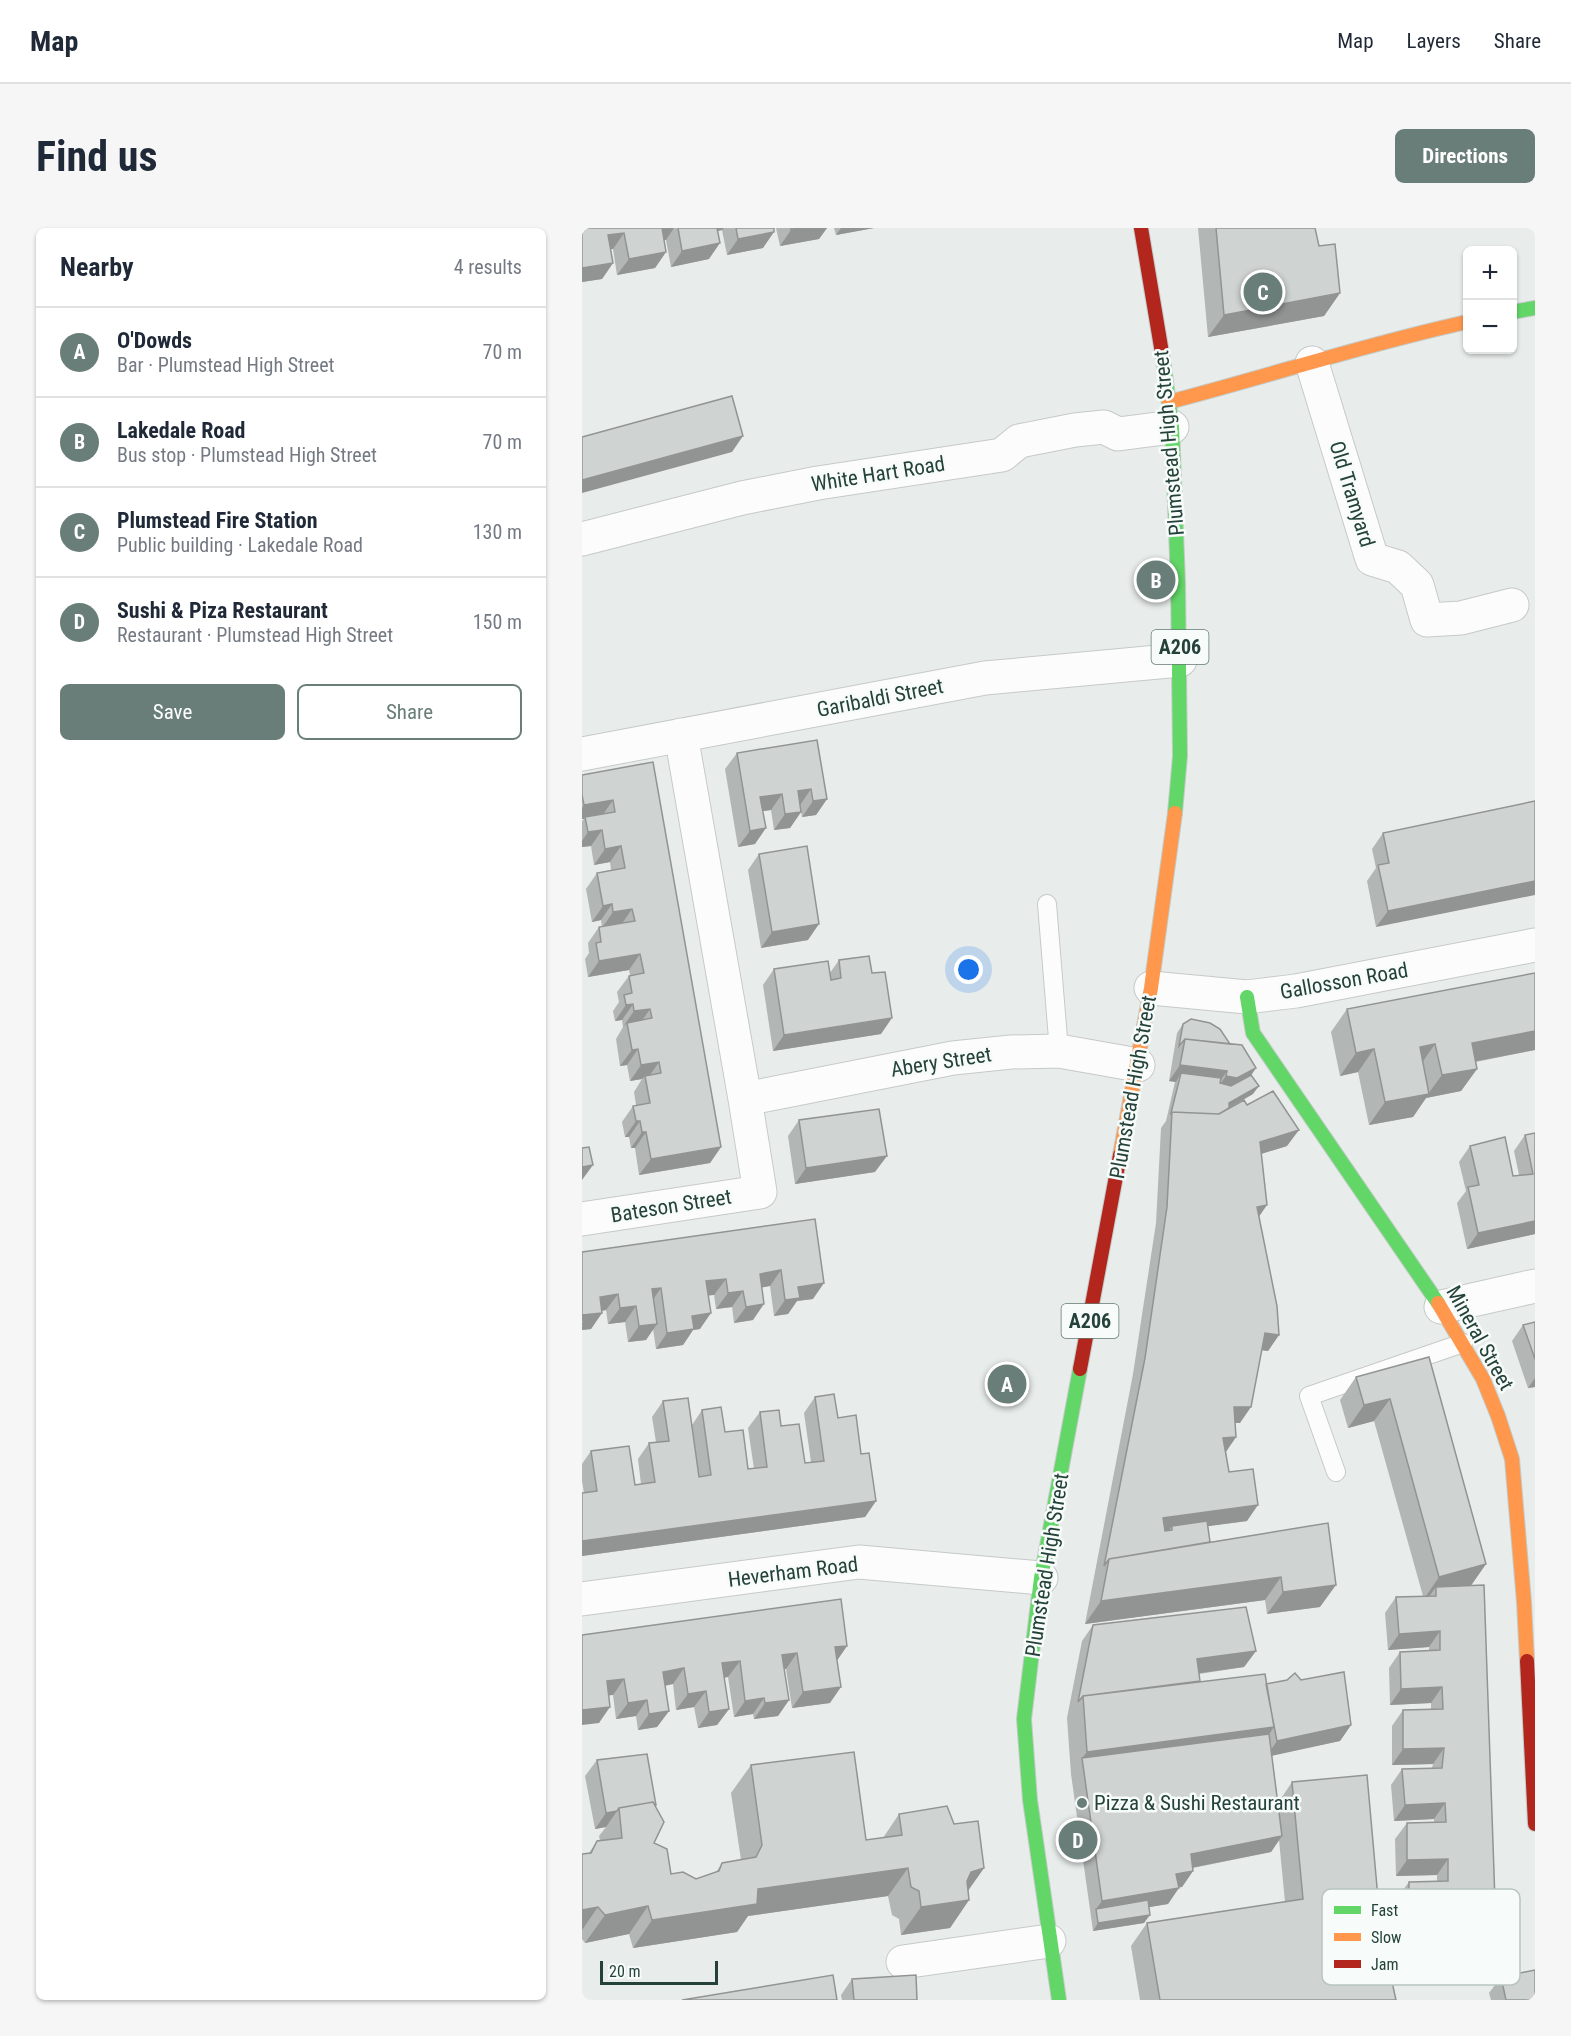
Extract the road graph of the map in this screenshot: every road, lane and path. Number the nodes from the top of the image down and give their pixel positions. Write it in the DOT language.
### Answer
graph roads {
  1 [pos="1141,228"];
  2 [pos="1535,308"];
  3 [pos="1517,311"];
  4 [pos="1463,323"];
  5 [pos="1312,363"];
  6 [pos="1170,414"];
  7 [pos="582,539"];
  8 [pos="1512,605"];
  9 [pos="1180,660"];
  10 [pos="681,735"];
  11 [pos="582,754"];
  12 [pos="1047,904"];
  13 [pos="1535,945"];
  14 [pos="1151,988"];
  15 [pos="1247,997"];
  16 [pos="1059,1051"];
  17 [pos="1138,1065"];
  18 [pos="745,1099"];
  19 [pos="582,1219"];
  20 [pos="1535,1286"];
  21 [pos="1441,1306"];
  22 [pos="1463,1343"];
  23 [pos="1336,1472"];
  24 [pos="1041,1578"];
  25 [pos="582,1599"];
  26 [pos="1529,1601"];
  27 [pos="1535,1824"];
  28 [pos="1049,1941"];
  29 [pos="903,1962"];
  30 [pos="1059,2000"];
  1 -- 6 [label="main road, Plumstead High Street / A206"];
  2 -- 3 [label="main road"];
  4 -- 5 [label="main road"];
  5 -- 6 [label="main road"];
  5 -- 8 [label="street, Old Tramyard"];
  6 -- 7 [label="street, White Hart Road"];
  6 -- 9 [label="main road, Plumstead High Street / A206"];
  9 -- 10 [label="street, Garibaldi Street"];
  9 -- 14 [label="main road, Plumstead High Street / A206"];
  10 -- 11 [label="street, Garibaldi Street"];
  10 -- 18 [label="street"];
  12 -- 16 [label="lane"];
  13 -- 15 [label="street, Gallosson Road"];
  14 -- 15 [label="street, Gallosson Road"];
  14 -- 17 [label="main road, Plumstead High Street / A206"];
  15 -- 21 [label="main road, Mineral Street"];
  16 -- 17 [label="street, Abery Street"];
  16 -- 18 [label="street, Abery Street"];
  17 -- 24 [label="main road, Plumstead High Street / A206"];
  18 -- 19 [label="street, Bateson Street"];
  20 -- 21 [label="street"];
  21 -- 22 [label="main road, Mineral Street"];
  22 -- 23 [label="lane"];
  22 -- 26 [label="main road, Mineral Street"];
  24 -- 25 [label="street, Heverham Road"];
  24 -- 28 [label="main road, Plumstead High Street / A206"];
  26 -- 27 [label="main road, Mineral Street"];
  28 -- 29 [label="street"];
  28 -- 30 [label="main road, Plumstead High Street / A206"];
}
